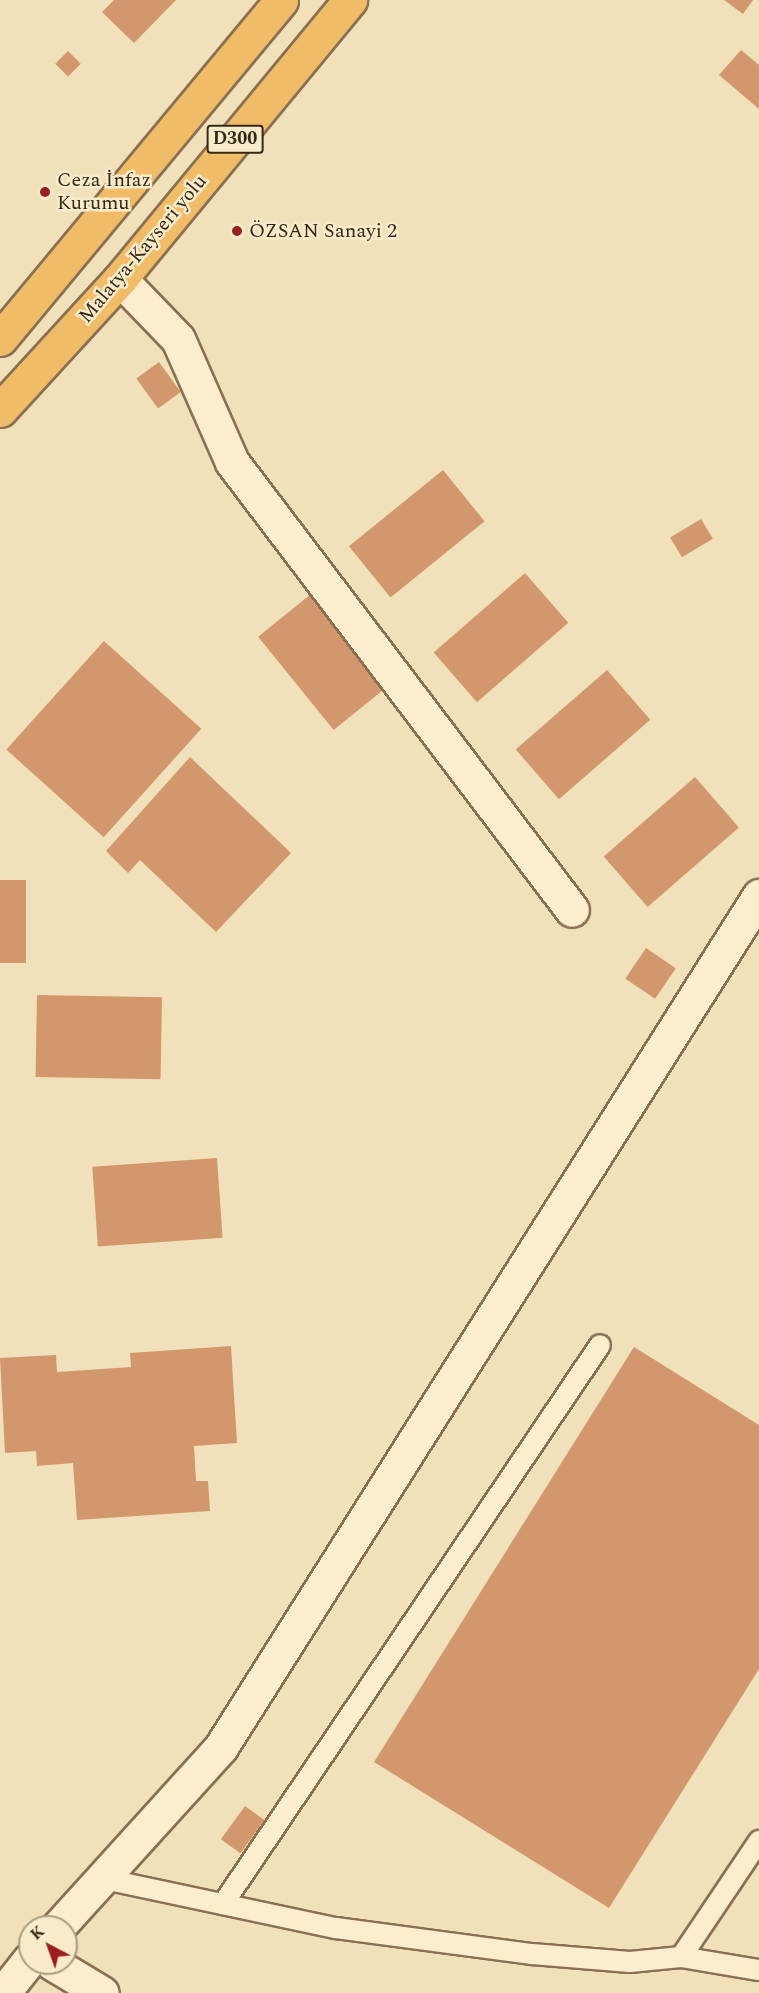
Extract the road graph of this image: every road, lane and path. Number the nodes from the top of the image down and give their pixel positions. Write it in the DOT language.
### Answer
graph roads {
  1 [pos="281,0"];
  2 [pos="350,0"];
  3 [pos="120,279"];
  4 [pos="0,339"];
  5 [pos="0,410"];
  6 [pos="0,436"];
  7 [pos="759,896"];
  8 [pos="572,910"];
  9 [pos="600,1345"];
  10 [pos="759,1841"];
  11 [pos="100,1878"];
  12 [pos="223,1904"];
  13 [pos="68,1915"];
  14 [pos="681,1958"];
  15 [pos="759,1971"];
  16 [pos="18,1974"];
  17 [pos="72,1975"];
  18 [pos="3,1993"];
  19 [pos="102,1993"];
  1 -- 4 [label="highway, D300"];
  2 -- 3 [label="highway, Malatya-Kayseri yolu / D300"];
  3 -- 5 [label="highway, Malatya-Kayseri yolu / D300"];
  3 -- 6 [label="highway"];
  3 -- 8 [label="street"];
  7 -- 11 [label="street"];
  9 -- 12 [label="lane"];
  10 -- 14 [label="lane"];
  11 -- 12 [label="lane"];
  11 -- 13 [label="street"];
  12 -- 14 [label="lane"];
  14 -- 15 [label="lane"];
  16 -- 18 [label="street"];
  17 -- 19 [label="street"];
}
